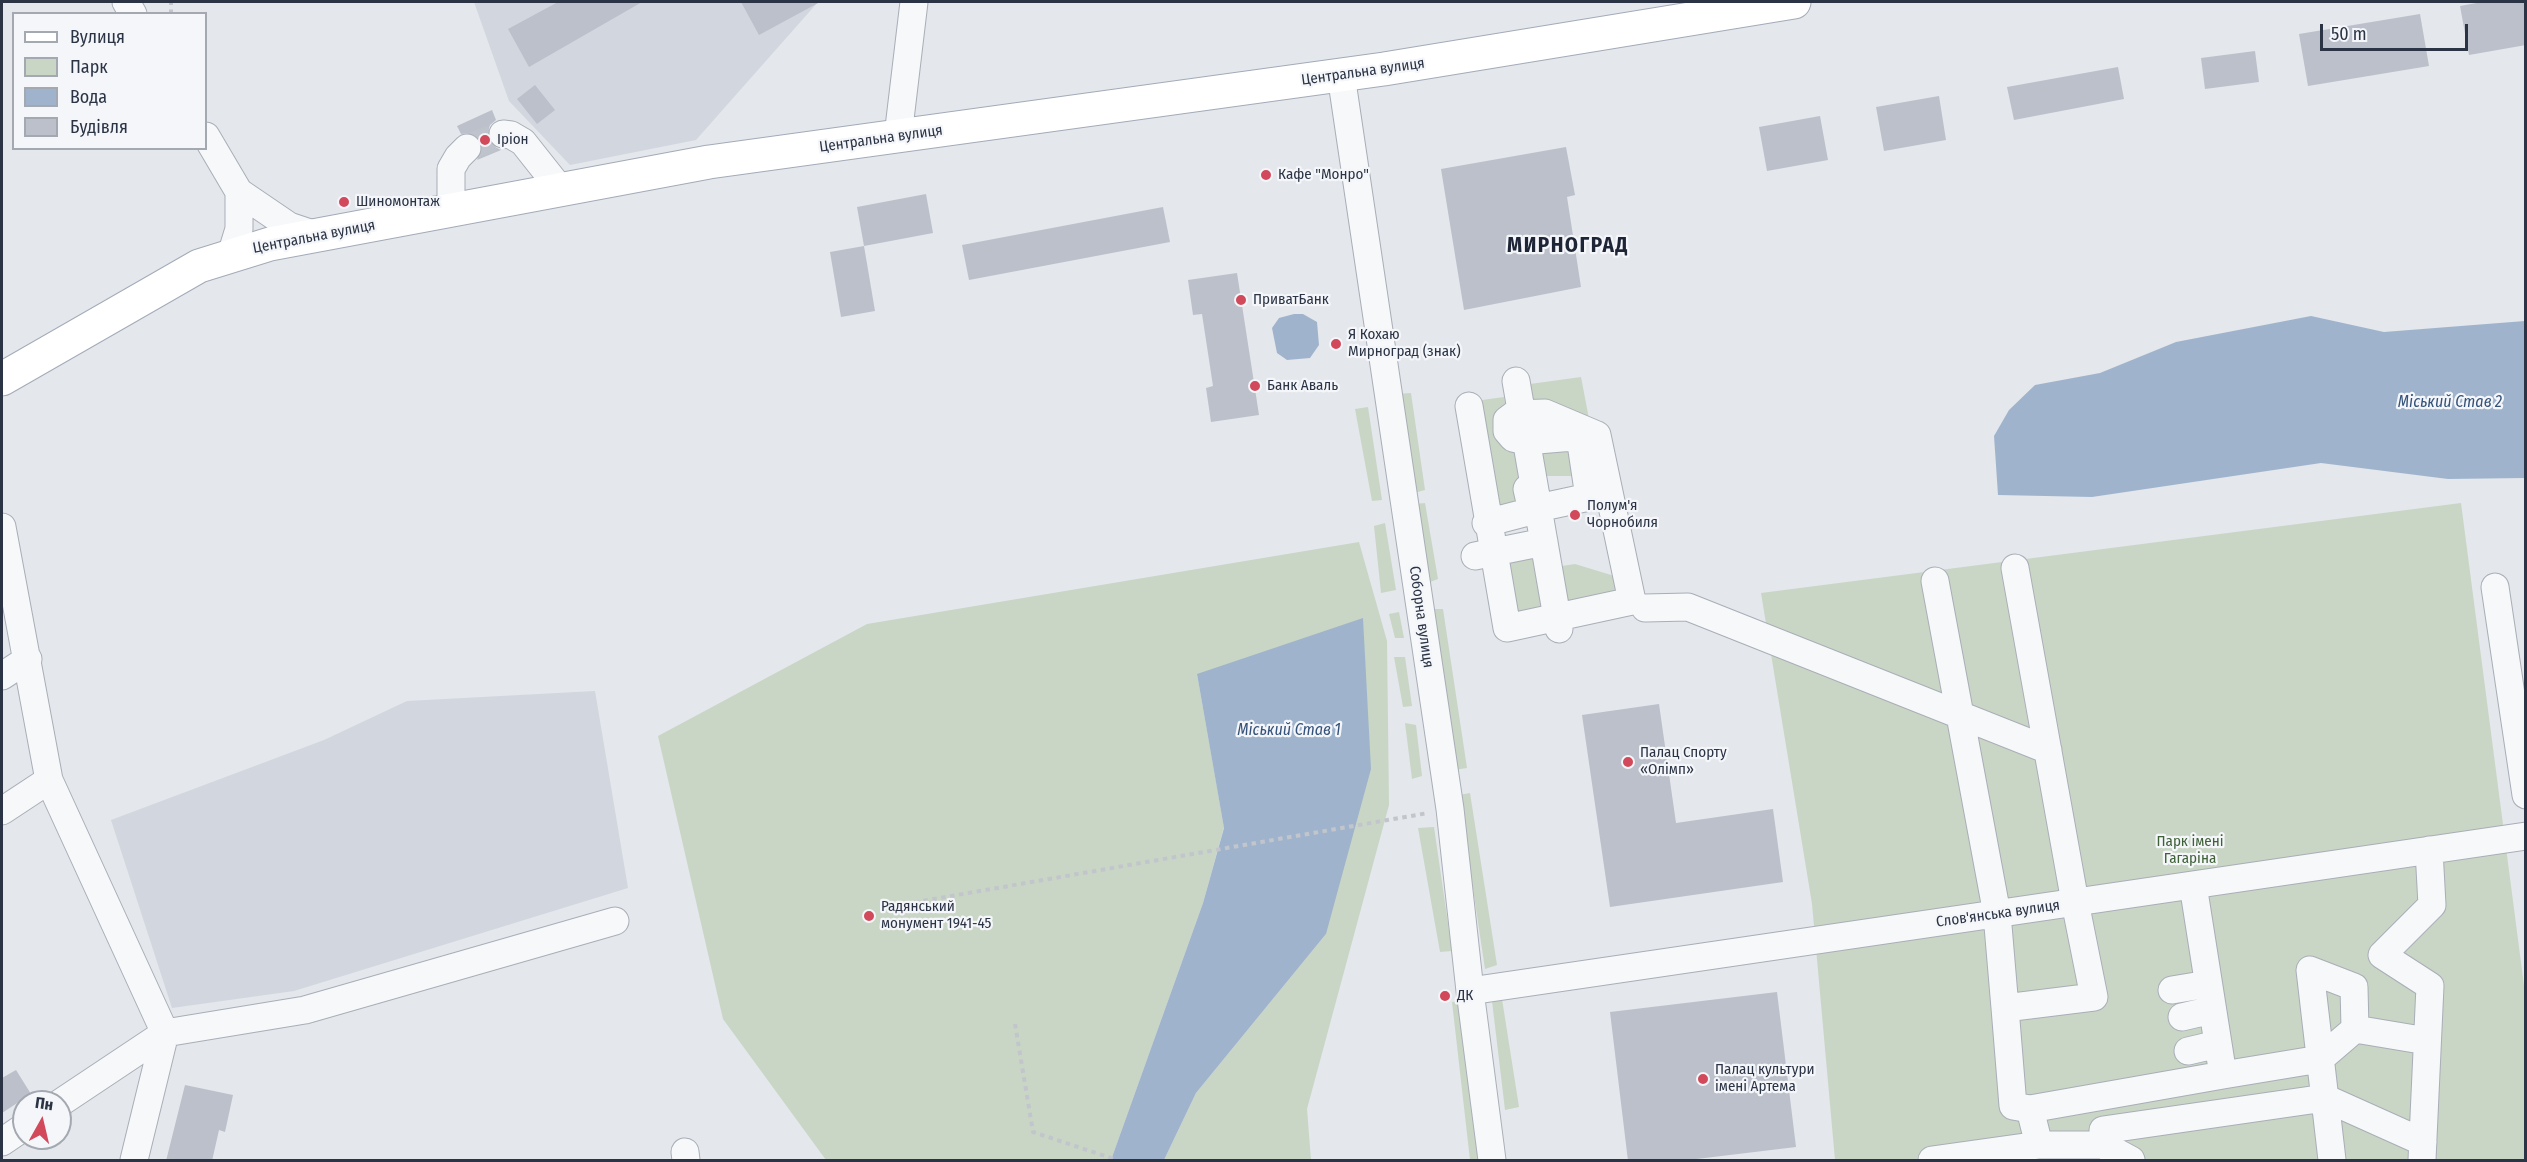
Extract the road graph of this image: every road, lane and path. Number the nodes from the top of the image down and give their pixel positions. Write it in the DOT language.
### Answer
graph roads {
  1 [pos="914,2"];
  2 [pos="1794,2"];
  3 [pos="1341,75"];
  4 [pos="503,134"];
  5 [pos="898,136"];
  6 [pos="207,138"];
  7 [pos="467,148"];
  8 [pos="561,190"];
  9 [pos="239,192"];
  10 [pos="451,211"];
  11 [pos="319,236"];
  12 [pos="231,255"];
  13 [pos="2,379"];
  14 [pos="1516,381"];
  15 [pos="1469,406"];
  16 [pos="1526,441"];
  17 [pos="1531,470"];
  18 [pos="1599,494"];
  19 [pos="1538,507"];
  20 [pos="1486,523"];
  21 [pos="2,527"];
  22 [pos="1544,542"];
  23 [pos="1475,556"];
  24 [pos="2015,568"];
  25 [pos="1935,581"];
  26 [pos="2495,587"];
  27 [pos="1645,608"];
  28 [pos="1559,629"];
  29 [pos="28,659"];
  30 [pos="2,676"];
  31 [pos="1960,715"];
  32 [pos="2048,750"];
  33 [pos="49,780"];
  34 [pos="2526,795"];
  35 [pos="1450,809"];
  36 [pos="2,811"];
  37 [pos="2526,836"];
  38 [pos="2429,850"];
  39 [pos="2193,885"];
  40 [pos="2075,902"];
  41 [pos="888,907"];
  42 [pos="1997,914"];
  43 [pos="615,921"];
  44 [pos="2172,990"];
  45 [pos="1470,991"];
  46 [pos="2210,997"];
  47 [pos="2005,1008"];
  48 [pos="2182,1017"];
  49 [pos="1015,1024"];
  50 [pos="2355,1029"];
  51 [pos="165,1033"];
  52 [pos="2427,1041"];
  53 [pos="2218,1044"];
  54 [pos="2188,1050"];
  55 [pos="2320,1059"];
  56 [pos="2223,1075"];
  57 [pos="72,1095"];
  58 [pos="2103,1096"];
  59 [pos="2325,1098"];
  60 [pos="2030,1109"];
  61 [pos="2103,1137"];
  62 [pos="2039,1145"];
  63 [pos="2422,1151"];
  64 [pos="1988,1156"];
  65 [pos="134,1161"];
  66 [pos="1117,1161"];
  67 [pos="1492,1161"];
  68 [pos="1932,1161"];
  69 [pos="2131,1161"];
  70 [pos="2332,1161"];
  1 -- 5 [label="street"];
  2 -- 3 [label="main road, Центральна вулиця"];
  3 -- 5 [label="main road, Центральна вулиця"];
  3 -- 35 [label="street, Соборна вулиця"];
  4 -- 8 [label="street"];
  5 -- 8 [label="main road, Центральна вулиця"];
  6 -- 9 [label="street"];
  7 -- 10 [label="street"];
  8 -- 10 [label="main road, Центральна вулиця"];
  9 -- 11 [label="street"];
  9 -- 12 [label="street"];
  10 -- 11 [label="main road, Центральна вулиця"];
  11 -- 12 [label="main road, Центральна вулиця"];
  12 -- 13 [label="main road, Центральна вулиця"];
  14 -- 16 [label="street"];
  15 -- 18 [label="street"];
  16 -- 17 [label="street"];
  16 -- 18 [label="street"];
  17 -- 19 [label="street"];
  17 -- 20 [label="street"];
  18 -- 19 [label="street"];
  19 -- 22 [label="street"];
  21 -- 29 [label="street"];
  22 -- 23 [label="street"];
  22 -- 28 [label="street"];
  24 -- 32 [label="street"];
  25 -- 31 [label="street"];
  26 -- 34 [label="street"];
  27 -- 31 [label="street"];
  29 -- 30 [label="street"];
  29 -- 33 [label="street"];
  31 -- 32 [label="street"];
  31 -- 42 [label="street"];
  32 -- 40 [label="street"];
  33 -- 36 [label="street"];
  33 -- 51 [label="street"];
  35 -- 41 [label="path"];
  35 -- 45 [label="street, Соборна вулиця"];
  37 -- 38 [label="street, Слов'янська вулиця"];
  38 -- 39 [label="street, Слов'янська вулиця"];
  38 -- 52 [label="street"];
  39 -- 40 [label="street, Слов'янська вулиця"];
  39 -- 46 [label="street"];
  40 -- 42 [label="street, Слов'янська вулиця"];
  40 -- 47 [label="street"];
  42 -- 45 [label="street, Слов'янська вулиця"];
  42 -- 47 [label="street"];
  43 -- 51 [label="street"];
  44 -- 46 [label="street"];
  45 -- 67 [label="street, Соборна вулиця"];
  46 -- 48 [label="street"];
  46 -- 53 [label="street"];
  47 -- 60 [label="street"];
  49 -- 66 [label="path"];
  50 -- 52 [label="street"];
  50 -- 55 [label="street"];
  50 -- 55 [label="street"];
  51 -- 57 [label="street"];
  51 -- 65 [label="street"];
  52 -- 63 [label="street"];
  53 -- 54 [label="street"];
  53 -- 56 [label="street"];
  55 -- 56 [label="street"];
  55 -- 59 [label="street"];
  56 -- 58 [label="street"];
  58 -- 60 [label="street"];
  58 -- 61 [label="street"];
  59 -- 61 [label="street"];
  59 -- 63 [label="street"];
  59 -- 70 [label="street"];
  60 -- 62 [label="street"];
  61 -- 62 [label="street"];
  61 -- 69 [label="street"];
  62 -- 64 [label="street"];
  64 -- 68 [label="street"];
}
